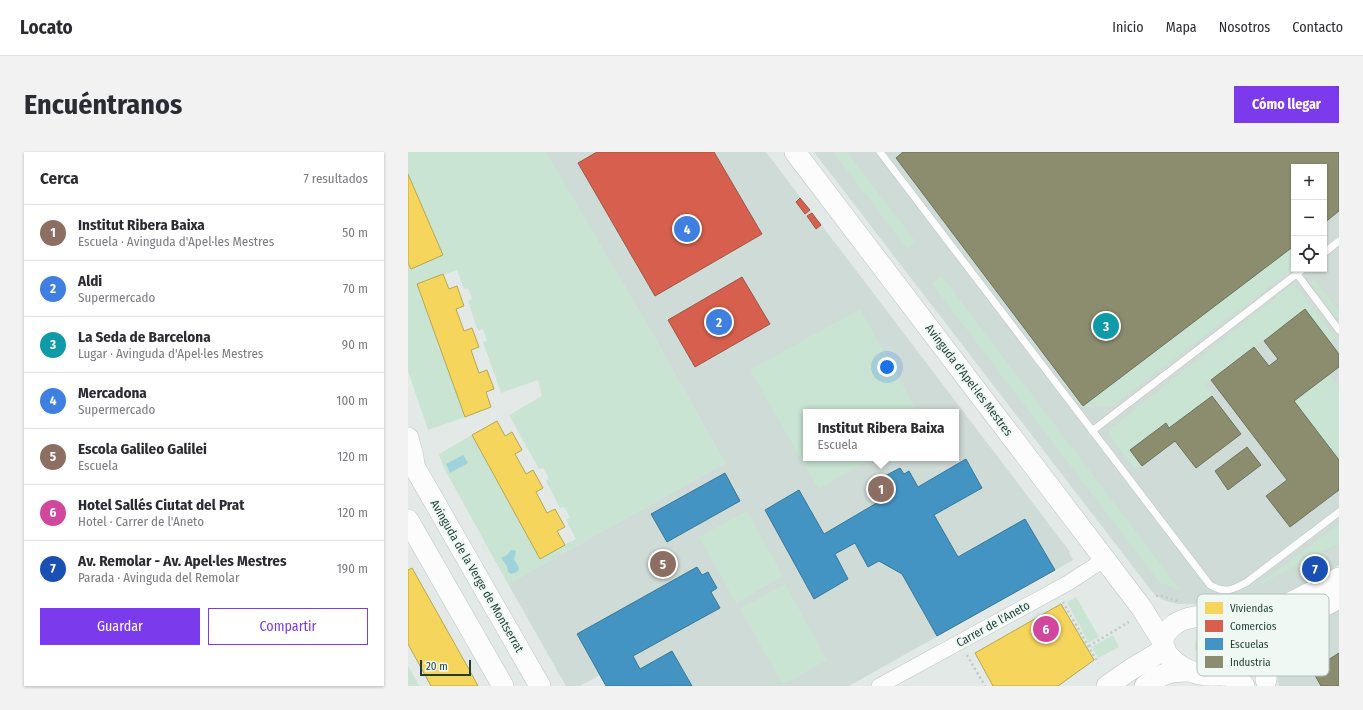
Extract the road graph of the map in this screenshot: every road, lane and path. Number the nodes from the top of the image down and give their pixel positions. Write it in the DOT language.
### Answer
graph roads {
  1 [pos="794,152"];
  2 [pos="880,152"];
  3 [pos="1339,241"];
  4 [pos="1327,251"];
  5 [pos="1299,272"];
  6 [pos="1297,274"];
  7 [pos="1339,330"];
  8 [pos="1092,431"];
  9 [pos="408,438"];
  10 [pos="411,469"];
  11 [pos="1339,512"];
  12 [pos="408,520"];
  13 [pos="1105,559"];
  14 [pos="1339,578"];
  15 [pos="1307,594"];
  16 [pos="1339,598"];
  17 [pos="1062,600"];
  18 [pos="1329,603"];
  19 [pos="1136,616"];
  20 [pos="1197,616"];
  21 [pos="1188,618"];
  22 [pos="1164,645"];
  23 [pos="1088,646"];
  24 [pos="966,652"];
  25 [pos="1146,660"];
  26 [pos="1098,663"];
  27 [pos="1188,670"];
  28 [pos="1197,674"];
  29 [pos="1234,676"];
  30 [pos="503,686"];
  31 [pos="540,686"];
  32 [pos="879,686"];
  33 [pos="985,686"];
  34 [pos="1107,686"];
  35 [pos="1145,686"];
  36 [pos="1244,686"];
  1 -- 13 [label="street, Avinguda d'Apel·les Mestres"];
  2 -- 8 [label="lane"];
  3 -- 4 [label="lane"];
  5 -- 6 [label="lane"];
  6 -- 7 [label="lane"];
  6 -- 8 [label="lane"];
  8 -- 11 [label="lane"];
  9 -- 10 [label="street, Avinguda de la Verge de Montserrat"];
  10 -- 31 [label="street, Avinguda de la Verge de Montserrat"];
  12 -- 30 [label="street"];
  13 -- 19 [label="street, Avinguda d'Apel·les Mestres"];
  13 -- 32 [label="street, Carrer de l'Aneto"];
  14 -- 15 [label="street"];
  16 -- 18 [label="street"];
  17 -- 23 [label="path"];
  19 -- 21 [label="street"];
  19 -- 22 [label="street, Avinguda d'Apel·les Mestres"];
  19 -- 23 [label="path"];
  19 -- 25 [label="street"];
  20 -- 21 [label="street"];
  21 -- 22 [label="street"];
  22 -- 25 [label="street"];
  22 -- 27 [label="street"];
  23 -- 26 [label="path"];
  24 -- 33 [label="path"];
  25 -- 34 [label="street"];
  27 -- 28 [label="street"];
  27 -- 35 [label="street"];
  29 -- 36 [label="street"];
}
